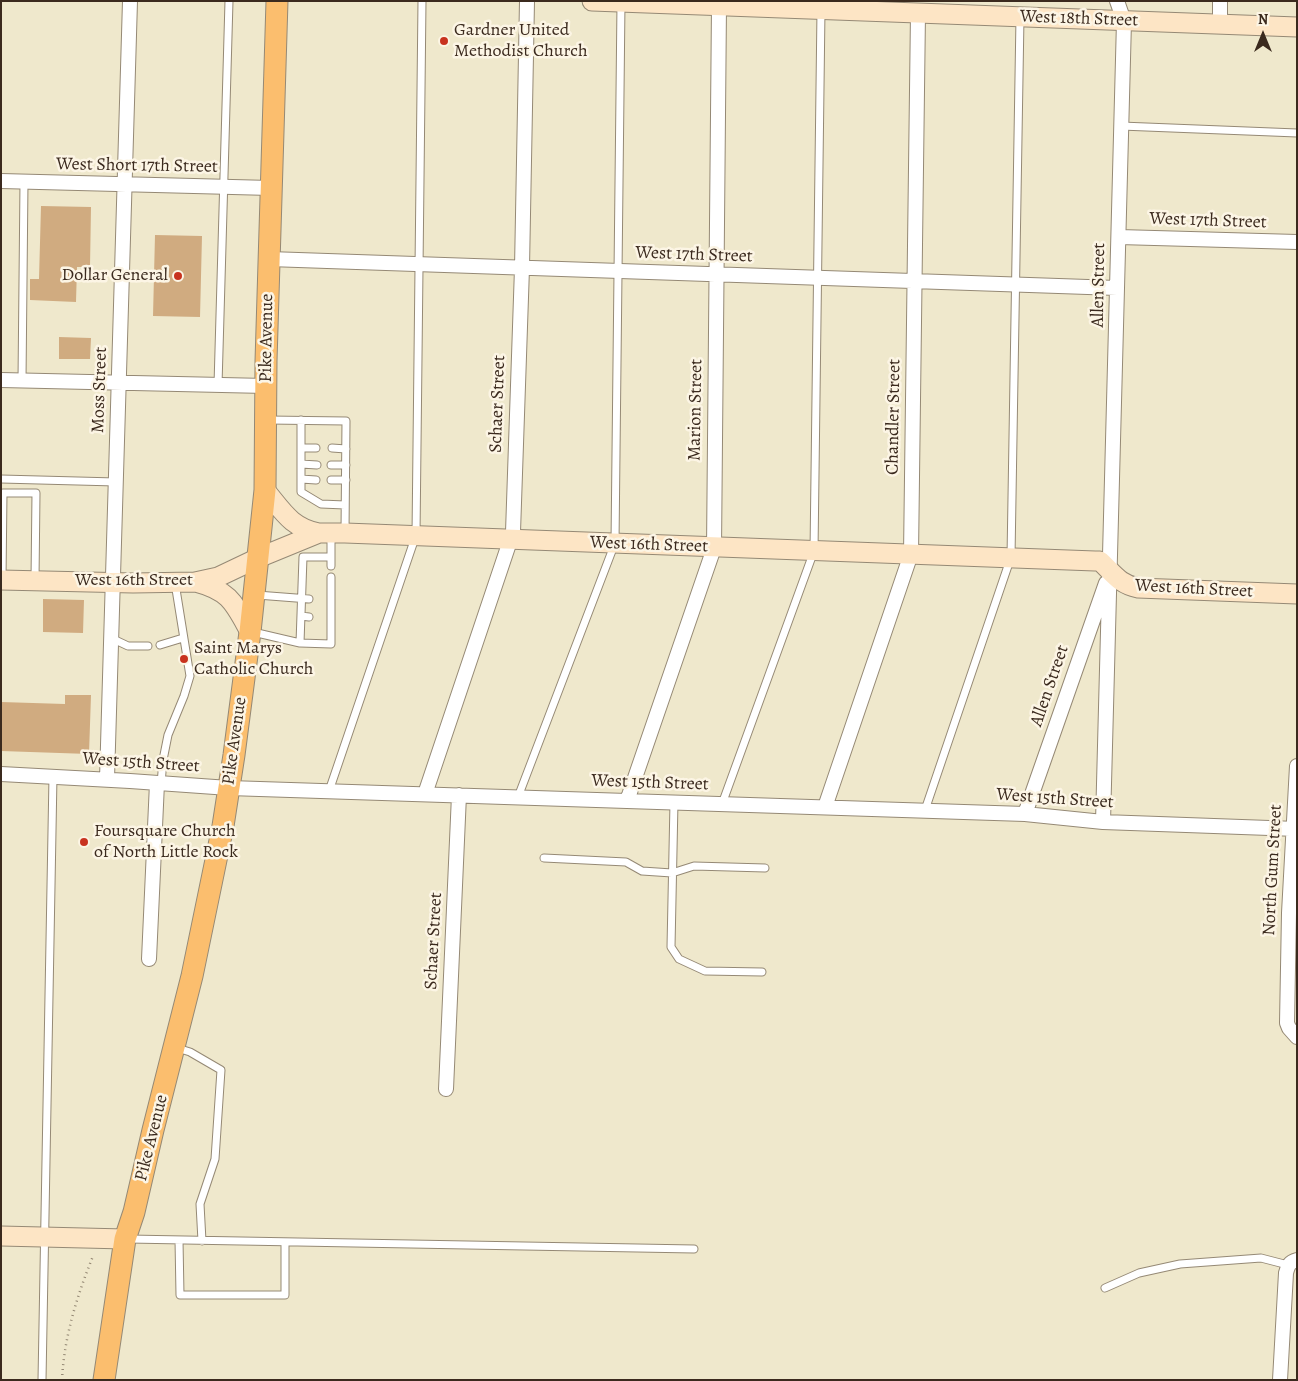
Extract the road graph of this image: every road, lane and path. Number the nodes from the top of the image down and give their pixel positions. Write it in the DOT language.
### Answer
graph roads {
  1 [pos="130,1"];
  2 [pos="229,1"];
  3 [pos="277,1"];
  4 [pos="422,1"];
  5 [pos="527,1"];
  6 [pos="592,1"];
  7 [pos="1117,1"];
  8 [pos="1220,1"];
  9 [pos="621,2"];
  10 [pos="719,6"];
  11 [pos="821,10"];
  12 [pos="918,13"];
  13 [pos="1020,17"];
  14 [pos="1124,21"];
  15 [pos="1220,24"];
  16 [pos="1297,27"];
  17 [pos="1122,126"];
  18 [pos="1297,133"];
  19 [pos="1,181"];
  20 [pos="24,182"];
  21 [pos="124,184"];
  22 [pos="223,187"];
  23 [pos="271,188"];
  24 [pos="1119,237"];
  25 [pos="1297,242"];
  26 [pos="269,259"];
  27 [pos="419,264"];
  28 [pos="522,268"];
  29 [pos="618,271"];
  30 [pos="717,274"];
  31 [pos="818,278"];
  32 [pos="914,281"];
  33 [pos="1015,285"];
  34 [pos="1118,288"];
  35 [pos="1,380"];
  36 [pos="22,380"];
  37 [pos="118,383"];
  38 [pos="218,385"];
  39 [pos="266,386"];
  40 [pos="265,420"];
  41 [pos="301,420"];
  42 [pos="301,448"];
  43 [pos="316,448"];
  44 [pos="332,448"];
  45 [pos="346,449"];
  46 [pos="301,464"];
  47 [pos="317,465"];
  48 [pos="331,465"];
  49 [pos="346,465"];
  50 [pos="1,479"];
  51 [pos="301,479"];
  52 [pos="316,480"];
  53 [pos="330,480"];
  54 [pos="346,480"];
  55 [pos="116,482"];
  56 [pos="265,490"];
  57 [pos="345,505"];
  58 [pos="332,533"];
  59 [pos="416,535"];
  60 [pos="511,539"];
  61 [pos="615,543"];
  62 [pos="714,548"];
  63 [pos="814,551"];
  64 [pos="911,554"];
  65 [pos="331,557"];
  66 [pos="1011,557"];
  67 [pos="258,558"];
  68 [pos="331,566"];
  69 [pos="1110,571"];
  70 [pos="1,580"];
  71 [pos="35,581"];
  72 [pos="113,582"];
  73 [pos="175,582"];
  74 [pos="195,582"];
  75 [pos="322,582"];
  76 [pos="1297,594"];
  77 [pos="254,595"];
  78 [pos="305,598"];
  79 [pos="322,599"];
  80 [pos="331,600"];
  81 [pos="322,618"];
  82 [pos="331,618"];
  83 [pos="250,632"];
  84 [pos="111,638"];
  85 [pos="183,638"];
  86 [pos="300,643"];
  87 [pos="160,644"];
  88 [pos="148,646"];
  89 [pos="1297,766"];
  90 [pos="1,774"];
  91 [pos="53,776"];
  92 [pos="107,779"];
  93 [pos="159,784"];
  94 [pos="228,788"];
  95 [pos="330,791"];
  96 [pos="425,794"];
  97 [pos="459,795"];
  98 [pos="518,797"];
  99 [pos="627,801"];
  100 [pos="674,802"];
  101 [pos="722,804"];
  102 [pos="825,807"];
  103 [pos="925,810"];
  104 [pos="1025,814"];
  105 [pos="1103,822"];
  106 [pos="1295,829"];
  107 [pos="544,858"];
  108 [pos="765,868"];
  109 [pos="672,872"];
  110 [pos="149,959"];
  111 [pos="762,972"];
  112 [pos="1297,1037"];
  113 [pos="174,1047"];
  114 [pos="446,1089"];
  115 [pos="1,1236"];
  116 [pos="46,1237"];
  117 [pos="125,1239"];
  118 [pos="179,1240"];
  119 [pos="202,1241"];
  120 [pos="285,1242"];
  121 [pos="694,1249"];
  122 [pos="93,1256"];
  123 [pos="1293,1263"];
  124 [pos="1105,1288"];
  125 [pos="42,1380"];
  126 [pos="62,1380"];
  127 [pos="104,1380"];
  128 [pos="1280,1380"];
  1 -- 21 [label="street, Moss Street"];
  2 -- 22 [label="lane"];
  3 -- 23 [label="main road, Pike Avenue"];
  4 -- 27 [label="lane"];
  5 -- 28 [label="street, Schaer Street"];
  6 -- 9 [label="street, West 18th Street"];
  7 -- 14 [label="street, Allen Street"];
  8 -- 15 [label="street"];
  9 -- 10 [label="street, West 18th Street"];
  9 -- 29 [label="lane"];
  10 -- 11 [label="street, West 18th Street"];
  10 -- 30 [label="street, Marion Street"];
  11 -- 12 [label="street, West 18th Street"];
  11 -- 31 [label="lane"];
  12 -- 13 [label="street, West 18th Street"];
  12 -- 32 [label="street, Chandler Street"];
  13 -- 14 [label="street, West 18th Street"];
  13 -- 33 [label="lane"];
  14 -- 15 [label="street, West 18th Street"];
  14 -- 17 [label="street, Allen Street"];
  15 -- 16 [label="street, West 18th Street"];
  17 -- 18 [label="lane"];
  17 -- 24 [label="street, Allen Street"];
  19 -- 20 [label="street, West Short 17th Street"];
  20 -- 21 [label="street, West Short 17th Street"];
  20 -- 36 [label="lane"];
  21 -- 22 [label="street, West Short 17th Street"];
  21 -- 37 [label="street, Moss Street"];
  22 -- 23 [label="street, West Short 17th Street"];
  22 -- 38 [label="lane"];
  23 -- 26 [label="main road, Pike Avenue"];
  24 -- 25 [label="street, West 17th Street"];
  24 -- 34 [label="street, Allen Street"];
  26 -- 27 [label="street, West 17th Street"];
  26 -- 39 [label="main road, Pike Avenue"];
  27 -- 28 [label="street, West 17th Street"];
  27 -- 59 [label="lane"];
  28 -- 29 [label="street, West 17th Street"];
  28 -- 60 [label="street, Schaer Street"];
  29 -- 30 [label="street, West 17th Street"];
  29 -- 61 [label="lane"];
  30 -- 31 [label="street, West 17th Street"];
  30 -- 62 [label="street, Marion Street"];
  31 -- 32 [label="street, West 17th Street"];
  31 -- 63 [label="lane"];
  32 -- 33 [label="street, West 17th Street"];
  32 -- 64 [label="street, Chandler Street"];
  33 -- 34 [label="street, West 17th Street"];
  33 -- 66 [label="lane"];
  34 -- 69 [label="street, Allen Street"];
  35 -- 36 [label="street"];
  36 -- 37 [label="street"];
  37 -- 38 [label="street"];
  37 -- 55 [label="street, Moss Street"];
  38 -- 39 [label="street"];
  39 -- 40 [label="main road, Pike Avenue"];
  40 -- 41 [label="lane"];
  40 -- 56 [label="main road, Pike Avenue"];
  41 -- 42 [label="lane"];
  41 -- 45 [label="lane"];
  42 -- 43 [label="lane"];
  42 -- 46 [label="lane"];
  44 -- 45 [label="lane"];
  45 -- 49 [label="lane"];
  46 -- 47 [label="lane"];
  46 -- 51 [label="lane"];
  48 -- 49 [label="lane"];
  49 -- 54 [label="lane"];
  50 -- 55 [label="lane"];
  51 -- 52 [label="lane"];
  51 -- 57 [label="lane"];
  53 -- 54 [label="lane"];
  54 -- 57 [label="lane"];
  55 -- 72 [label="street, Moss Street"];
  56 -- 58 [label="street"];
  56 -- 67 [label="main road, Pike Avenue"];
  57 -- 58 [label="lane"];
  58 -- 59 [label="street, West 16th Street"];
  58 -- 65 [label="lane"];
  58 -- 67 [label="street, West 16th Street"];
  59 -- 60 [label="street, West 16th Street"];
  59 -- 95 [label="lane"];
  60 -- 61 [label="street, West 16th Street"];
  60 -- 96 [label="street, Schaer Street"];
  61 -- 62 [label="street, West 16th Street"];
  61 -- 98 [label="lane"];
  62 -- 63 [label="street, West 16th Street"];
  62 -- 99 [label="street, Marion Street"];
  63 -- 64 [label="street, West 16th Street"];
  63 -- 101 [label="lane"];
  64 -- 66 [label="street, West 16th Street"];
  64 -- 102 [label="street, Chandler Street"];
  65 -- 68 [label="lane"];
  65 -- 78 [label="lane"];
  66 -- 69 [label="street, West 16th Street"];
  66 -- 103 [label="lane"];
  67 -- 74 [label="street, West 16th Street"];
  67 -- 77 [label="main road, Pike Avenue"];
  69 -- 76 [label="street, West 16th Street"];
  69 -- 104 [label="street, Allen Street"];
  69 -- 105 [label="street, Allen Street"];
  70 -- 71 [label="street, West 16th Street"];
  70 -- 71 [label="lane"];
  71 -- 72 [label="street, West 16th Street"];
  72 -- 73 [label="street, West 16th Street"];
  72 -- 84 [label="street, Moss Street"];
  73 -- 74 [label="street, West 16th Street"];
  73 -- 85 [label="lane"];
  74 -- 83 [label="street"];
  75 -- 80 [label="lane"];
  77 -- 78 [label="lane"];
  77 -- 83 [label="main road, Pike Avenue"];
  78 -- 86 [label="lane"];
  79 -- 80 [label="lane"];
  80 -- 82 [label="lane"];
  81 -- 82 [label="lane"];
  82 -- 86 [label="lane"];
  83 -- 86 [label="lane"];
  83 -- 94 [label="main road, Pike Avenue"];
  84 -- 88 [label="lane"];
  84 -- 92 [label="street, Moss Street"];
  85 -- 87 [label="lane"];
  85 -- 93 [label="lane"];
  89 -- 106 [label="street, North Gum Street"];
  90 -- 91 [label="street, West 15th Street"];
  91 -- 92 [label="street, West 15th Street"];
  91 -- 116 [label="lane"];
  92 -- 93 [label="street, West 15th Street"];
  93 -- 94 [label="street, West 15th Street"];
  93 -- 110 [label="street"];
  94 -- 95 [label="street, West 15th Street"];
  94 -- 113 [label="main road, Pike Avenue"];
  95 -- 96 [label="street, West 15th Street"];
  96 -- 97 [label="street, West 15th Street"];
  97 -- 98 [label="street, West 15th Street"];
  97 -- 114 [label="street, Schaer Street"];
  98 -- 99 [label="street, West 15th Street"];
  99 -- 100 [label="street, West 15th Street"];
  100 -- 101 [label="street, West 15th Street"];
  100 -- 109 [label="lane"];
  101 -- 102 [label="street, West 15th Street"];
  102 -- 103 [label="street, West 15th Street"];
  103 -- 104 [label="street, West 15th Street"];
  104 -- 105 [label="street, West 15th Street"];
  105 -- 106 [label="street, West 15th Street"];
  106 -- 112 [label="street, North Gum Street"];
  107 -- 109 [label="lane"];
  108 -- 109 [label="lane"];
  109 -- 111 [label="lane"];
  113 -- 117 [label="main road, Pike Avenue"];
  113 -- 119 [label="lane"];
  115 -- 116 [label="street"];
  116 -- 117 [label="street"];
  116 -- 125 [label="lane"];
  117 -- 118 [label="lane"];
  117 -- 127 [label="main road, Pike Avenue"];
  118 -- 119 [label="lane"];
  118 -- 120 [label="lane"];
  119 -- 120 [label="lane"];
  120 -- 121 [label="lane"];
  122 -- 126 [label="path"];
  123 -- 124 [label="lane"];
  123 -- 128 [label="street"];
}
